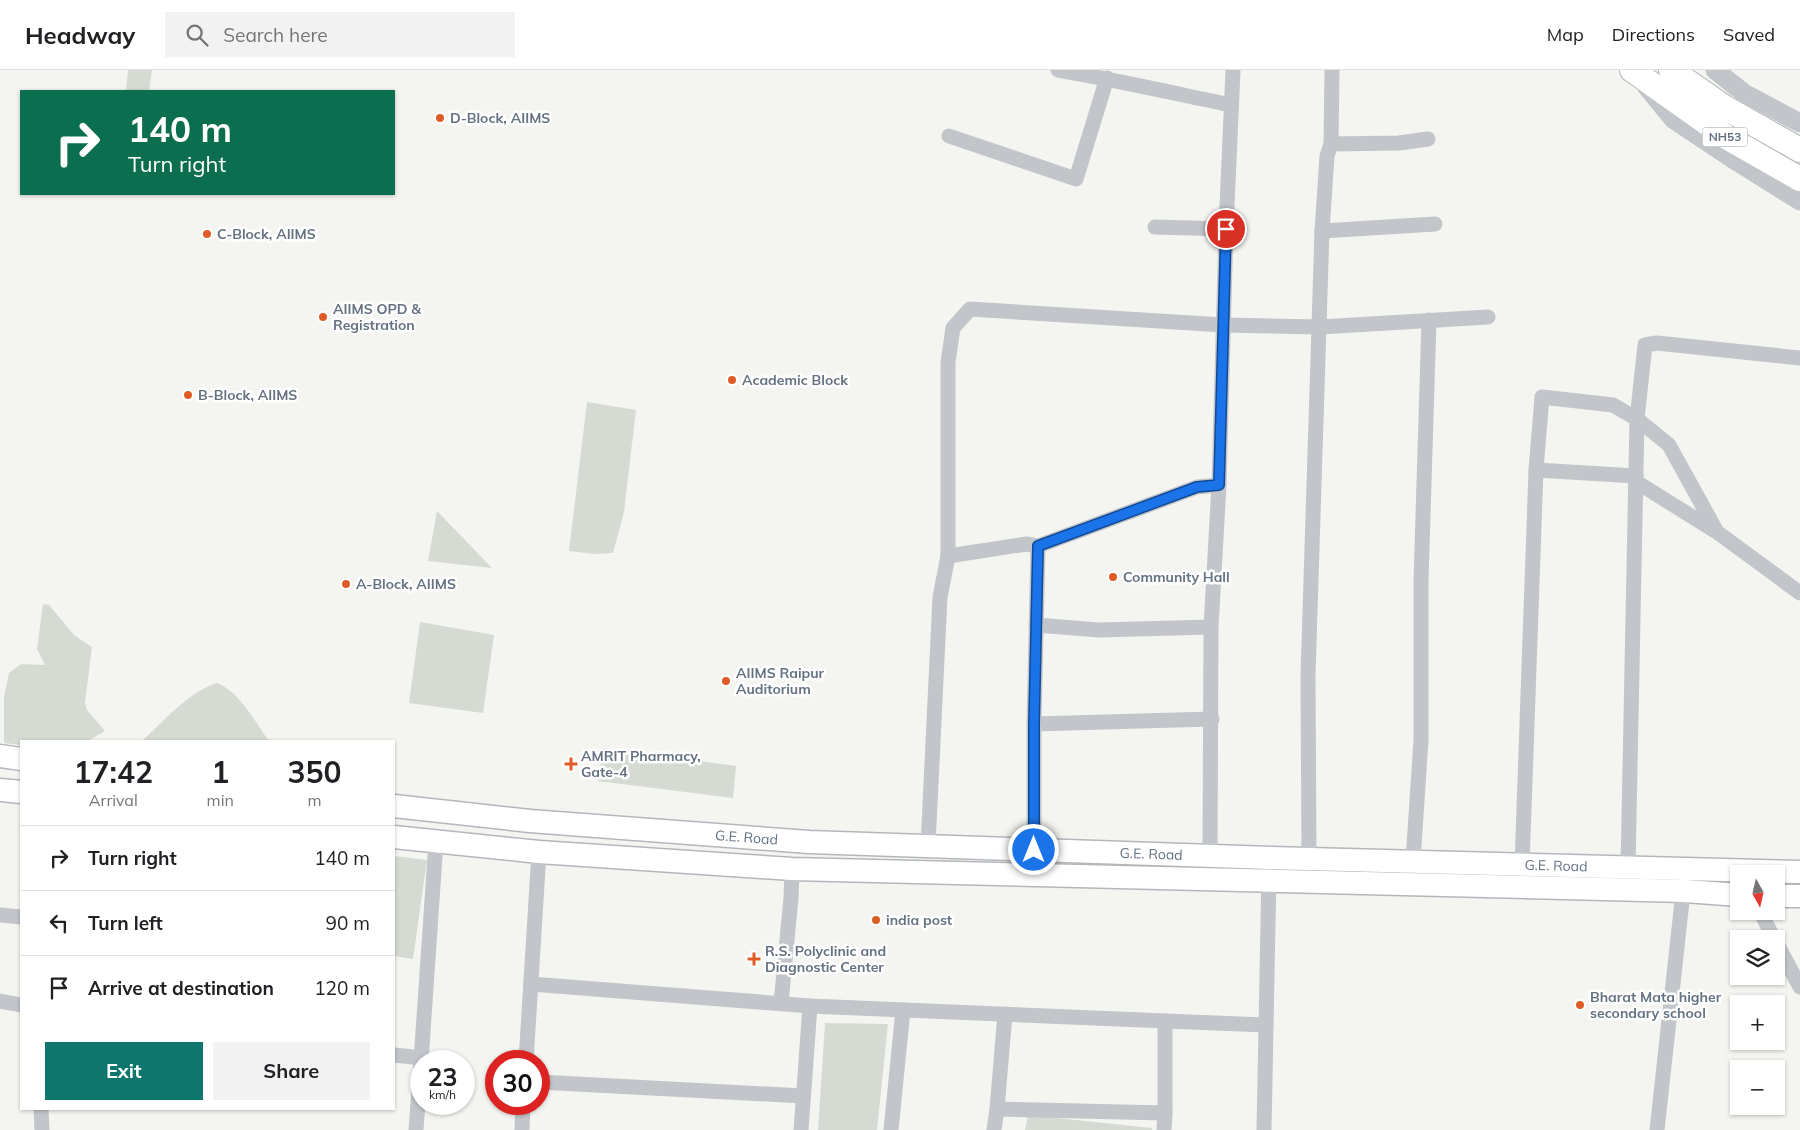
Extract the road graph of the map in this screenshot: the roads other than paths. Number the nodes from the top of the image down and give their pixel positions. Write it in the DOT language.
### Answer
graph roads {
  1 [pos="1058,70"];
  2 [pos="1233,70"];
  3 [pos="1332,70"];
  4 [pos="1715,70"];
  5 [pos="1634,71"];
  6 [pos="1107,78"];
  7 [pos="1663,78"];
  8 [pos="1231,105"];
  9 [pos="1800,123"];
  10 [pos="949,136"];
  11 [pos="1428,139"];
  12 [pos="1331,144"];
  13 [pos="1800,150"];
  14 [pos="1800,179"];
  15 [pos="1800,201"];
  16 [pos="1435,224"];
  17 [pos="1155,227"];
  18 [pos="1226,229"];
  19 [pos="1322,231"];
  20 [pos="1488,317"];
  21 [pos="1429,320"];
  22 [pos="1223,325"];
  23 [pos="1320,327"];
  24 [pos="1800,358"];
  25 [pos="1637,419"];
  26 [pos="1536,470"];
  27 [pos="1636,479"];
  28 [pos="1219,485"];
  29 [pos="1716,532"];
  30 [pos="1038,546"];
  31 [pos="948,556"];
  32 [pos="1800,593"];
  33 [pos="1036,625"];
  34 [pos="1211,627"];
  35 [pos="1212,719"];
  36 [pos="1034,724"];
  37 [pos="0,756"];
  38 [pos="20,759"];
  39 [pos="0,790"];
  40 [pos="20,792"];
  41 [pos="395,806"];
  42 [pos="395,837"];
  43 [pos="436,842"];
  44 [pos="928,846"];
  45 [pos="1034,850"];
  46 [pos="538,852"];
  47 [pos="1210,856"];
  48 [pos="1271,858"];
  49 [pos="1309,859"];
  50 [pos="1415,862"];
  51 [pos="1522,865"];
  52 [pos="792,868"];
  53 [pos="1628,868"];
  54 [pos="1800,872"];
  55 [pos="1684,880"];
  56 [pos="1268,882"];
  57 [pos="1730,893"];
  58 [pos="1785,896"];
  59 [pos="1800,896"];
  60 [pos="0,915"];
  61 [pos="20,917"];
  62 [pos="1785,959"];
  63 [pos="531,984"];
  64 [pos="1800,987"];
  65 [pos="0,1001"];
  66 [pos="781,1003"];
  67 [pos="20,1005"];
  68 [pos="810,1006"];
  69 [pos="903,1010"];
  70 [pos="1005,1014"];
  71 [pos="1165,1021"];
  72 [pos="1266,1025"];
  73 [pos="422,1050"];
  74 [pos="527,1050"];
  75 [pos="395,1055"];
  76 [pos="410,1059"];
  77 [pos="550,1083"];
  78 [pos="803,1096"];
  79 [pos="997,1109"];
  80 [pos="41,1110"];
  81 [pos="1165,1113"];
  82 [pos="417,1115"];
  83 [pos="523,1115"];
  84 [pos="42,1130"];
  85 [pos="416,1130"];
  86 [pos="522,1130"];
  87 [pos="801,1130"];
  88 [pos="891,1130"];
  89 [pos="994,1130"];
  90 [pos="1164,1130"];
  91 [pos="1264,1130"];
  92 [pos="1657,1130"];
  1 -- 6 [label="street"];
  2 -- 8 [label="street"];
  3 -- 12 [label="street"];
  4 -- 9 [label="street"];
  5 -- 7 [label="highway, NH53"];
  5 -- 15 [label="street"];
  6 -- 8 [label="street"];
  6 -- 10 [label="street"];
  7 -- 13 [label="highway, NH53"];
  7 -- 14 [label="highway, NH53"];
  8 -- 18 [label="street"];
  11 -- 12 [label="street"];
  12 -- 19 [label="street"];
  16 -- 19 [label="street"];
  17 -- 18 [label="street"];
  18 -- 22 [label="street"];
  19 -- 23 [label="street"];
  20 -- 21 [label="street"];
  21 -- 23 [label="street"];
  21 -- 50 [label="street"];
  22 -- 23 [label="street"];
  22 -- 28 [label="street"];
  22 -- 31 [label="street"];
  23 -- 49 [label="street"];
  24 -- 25 [label="street"];
  25 -- 26 [label="street"];
  25 -- 27 [label="street"];
  25 -- 29 [label="street"];
  26 -- 27 [label="street"];
  26 -- 51 [label="street"];
  27 -- 29 [label="street"];
  27 -- 53 [label="street"];
  28 -- 30 [label="street"];
  28 -- 34 [label="street"];
  29 -- 32 [label="street"];
  30 -- 31 [label="street"];
  30 -- 33 [label="street"];
  31 -- 44 [label="street"];
  33 -- 34 [label="street"];
  33 -- 36 [label="street"];
  34 -- 35 [label="street"];
  35 -- 36 [label="street"];
  35 -- 47 [label="street"];
  36 -- 45 [label="street"];
  37 -- 38 [label="main road"];
  39 -- 40 [label="main road"];
  41 -- 44 [label="main road, G.E. Road"];
  42 -- 43 [label="main road"];
  43 -- 46 [label="main road"];
  43 -- 73 [label="street"];
  44 -- 45 [label="main road, G.E. Road"];
  45 -- 47 [label="main road, G.E. Road"];
  46 -- 52 [label="main road"];
  46 -- 63 [label="street"];
  47 -- 48 [label="main road, G.E. Road"];
  48 -- 49 [label="main road, G.E. Road"];
  48 -- 56 [label="street"];
  49 -- 50 [label="main road, G.E. Road"];
  50 -- 51 [label="main road, G.E. Road"];
  51 -- 53 [label="main road, G.E. Road"];
  52 -- 56 [label="main road"];
  52 -- 66 [label="street"];
  53 -- 55 [label="main road, G.E. Road"];
  54 -- 55 [label="main road, G.E. Road"];
  55 -- 56 [label="main road"];
  55 -- 57 [label="main road"];
  55 -- 92 [label="street"];
  56 -- 72 [label="street"];
  58 -- 59 [label="main road"];
  60 -- 61 [label="street"];
  62 -- 64 [label="street"];
  63 -- 66 [label="street"];
  63 -- 74 [label="street"];
  65 -- 67 [label="street"];
  66 -- 68 [label="street"];
  68 -- 69 [label="street"];
  68 -- 78 [label="street"];
  69 -- 70 [label="street"];
  69 -- 88 [label="street"];
  70 -- 71 [label="street"];
  70 -- 79 [label="street"];
  71 -- 72 [label="street"];
  71 -- 81 [label="street"];
  72 -- 91 [label="street"];
  75 -- 76 [label="street"];
  77 -- 78 [label="street"];
  78 -- 87 [label="street"];
  79 -- 81 [label="street"];
  79 -- 89 [label="street"];
  80 -- 84 [label="street"];
  81 -- 90 [label="street"];
  82 -- 85 [label="street"];
  83 -- 86 [label="street"];
}
